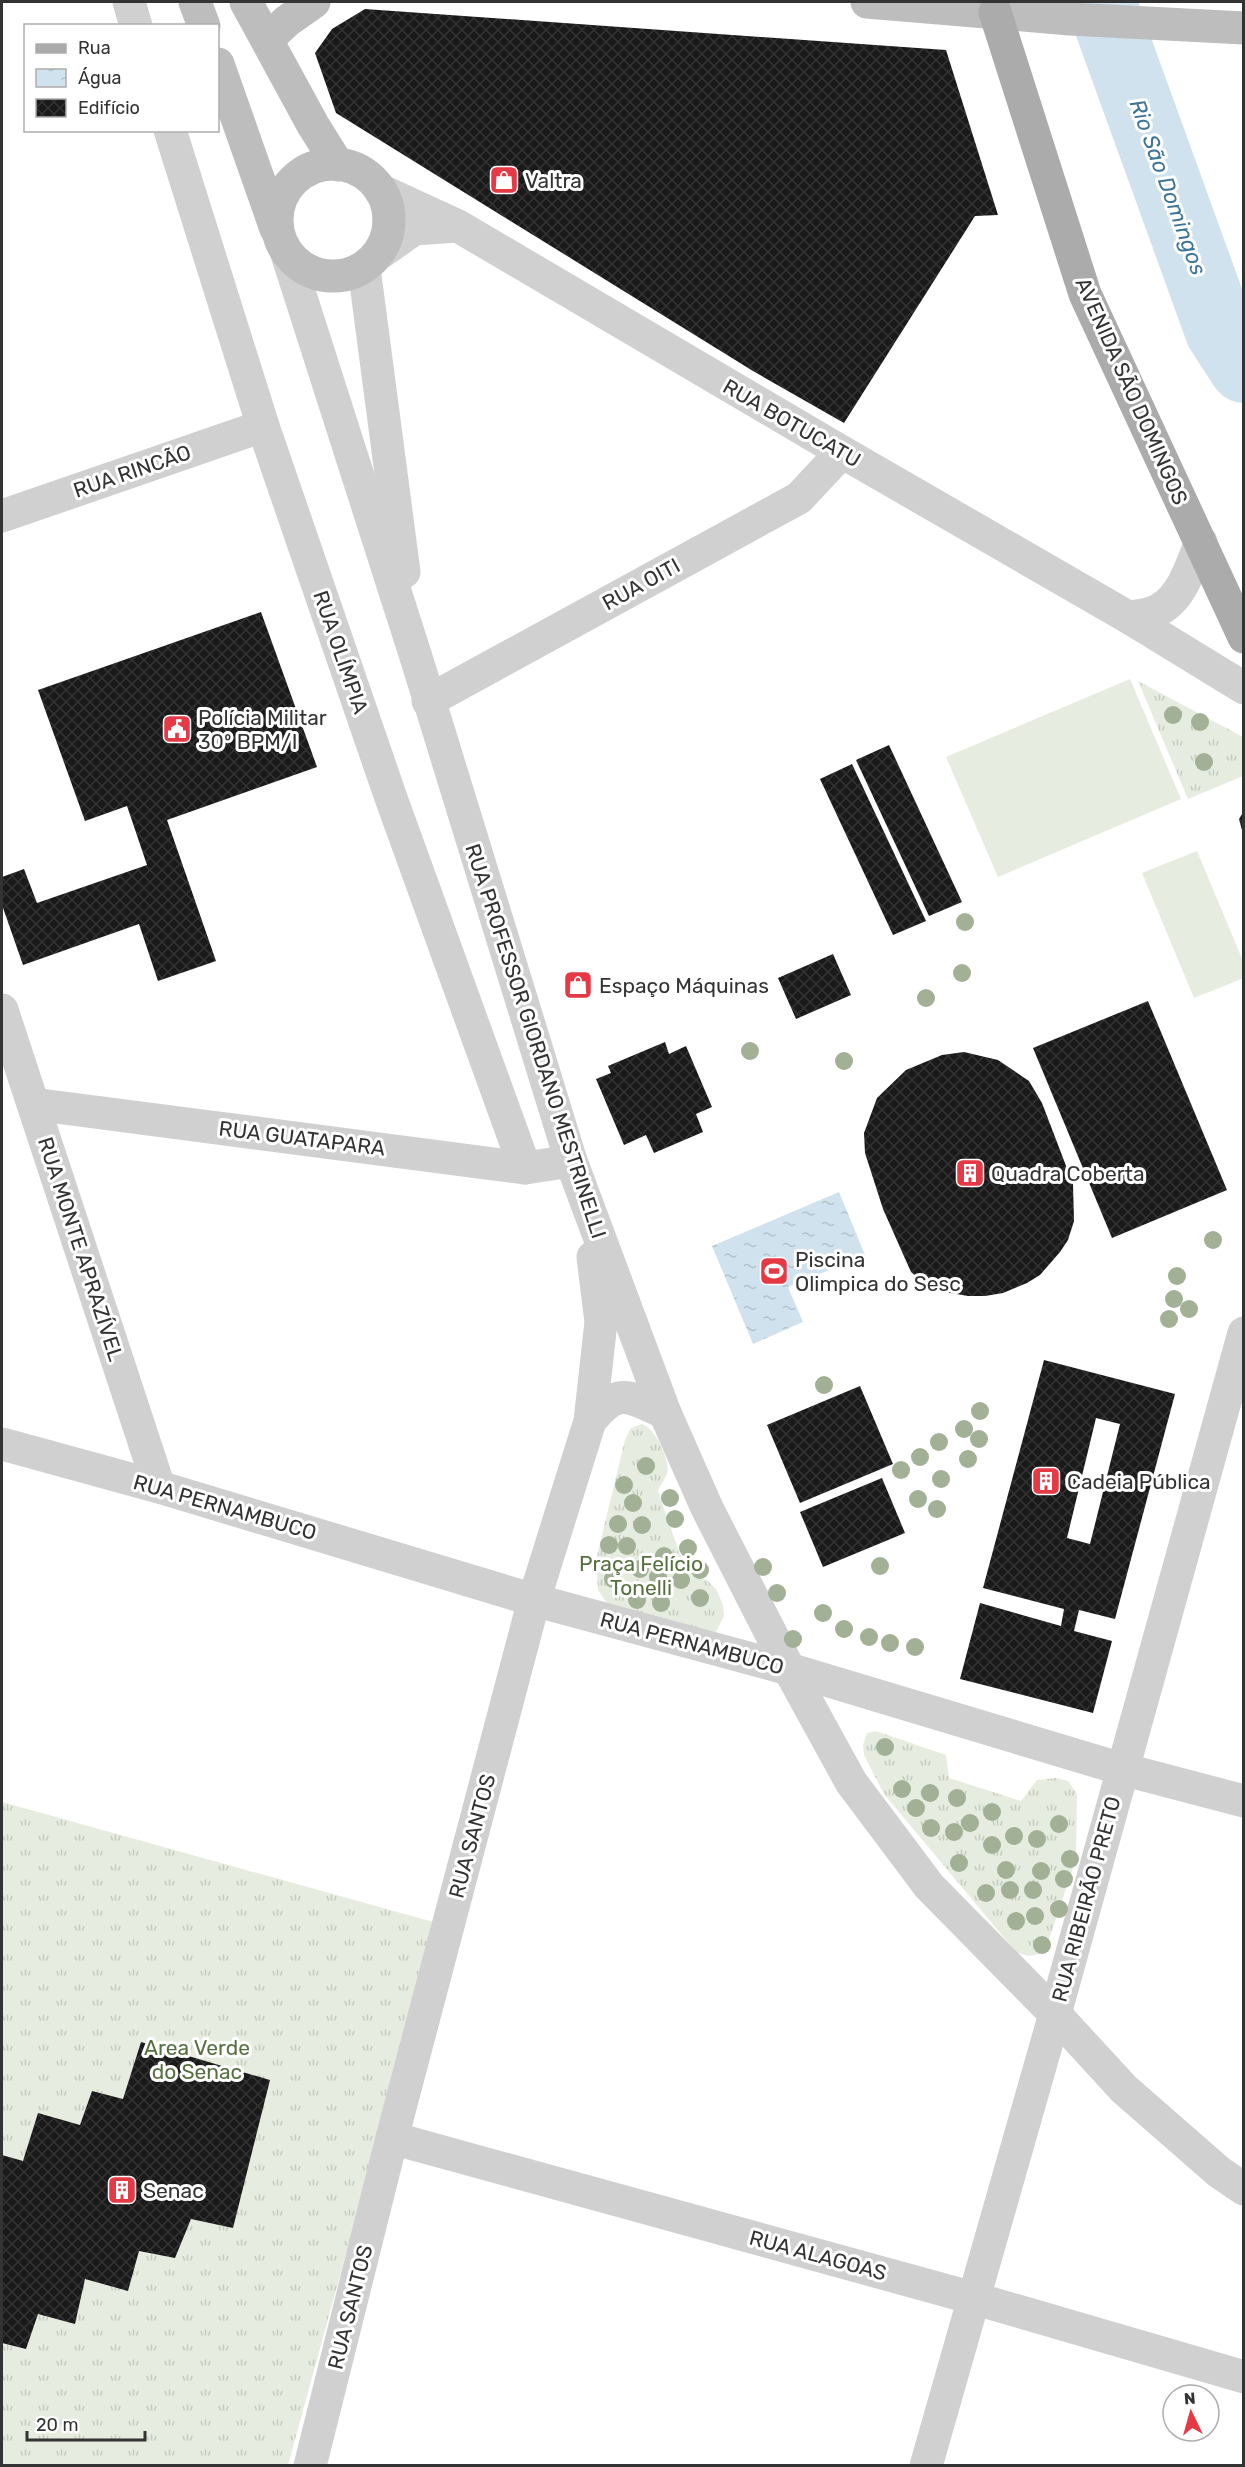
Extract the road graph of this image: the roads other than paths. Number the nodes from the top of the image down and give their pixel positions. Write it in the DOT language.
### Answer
graph roads {
  1 [pos="129,2"];
  2 [pos="195,2"];
  3 [pos="246,2"];
  4 [pos="314,2"];
  5 [pos="867,2"];
  6 [pos="993,7"];
  7 [pos="135,24"];
  8 [pos="203,24"];
  9 [pos="1244,28"];
  10 [pos="268,39"];
  11 [pos="219,67"];
  12 [pos="171,132"];
  13 [pos="338,165"];
  14 [pos="381,190"];
  15 [pos="458,226"];
  16 [pos="281,241"];
  17 [pos="372,260"];
  18 [pos="263,426"];
  19 [pos="842,452"];
  20 [pos="2,516"];
  21 [pos="1201,543"];
  22 [pos="1128,617"];
  23 [pos="1244,637"];
  24 [pos="416,657"];
  25 [pos="1244,688"];
  26 [pos="428,701"];
  27 [pos="2,1010"];
  28 [pos="33,1104"];
  29 [pos="571,1161"];
  30 [pos="525,1168"];
  31 [pos="587,1204"];
  32 [pos="1244,1333"];
  33 [pos="665,1413"];
  34 [pos="590,1421"];
  35 [pos="2,1444"];
  36 [pos="159,1487"];
  37 [pos="534,1600"];
  38 [pos="789,1669"];
  39 [pos="1122,1769"];
  40 [pos="1244,1801"];
  41 [pos="1055,2014"];
  42 [pos="392,2138"];
  43 [pos="1244,2189"];
  44 [pos="973,2298"];
  45 [pos="1244,2377"];
  46 [pos="310,2466"];
  47 [pos="926,2466"];
  1 -- 7 [label="street"];
  2 -- 8 [label="main road"];
  3 -- 10 [label="main road"];
  4 -- 10 [label="main road"];
  5 -- 6 [label="main road"];
  6 -- 9 [label="main road"];
  6 -- 21 [label="main road, AVENIDA SÃO DOMINGOS"];
  10 -- 13 [label="main road"];
  11 -- 16 [label="main road, RUA PROFESSOR GIORDANO MESTRINELLI"];
  12 -- 18 [label="street, RUA OLÍMPIA"];
  13 -- 14 [label="main road"];
  13 -- 16 [label="main road"];
  14 -- 15 [label="street, RUA BOTUCATU"];
  14 -- 17 [label="main road"];
  15 -- 17 [label="street"];
  15 -- 19 [label="street, RUA BOTUCATU"];
  16 -- 17 [label="main road"];
  16 -- 24 [label="street, RUA PROFESSOR GIORDANO MESTRINELLI"];
  17 -- 24 [label="street, RUA PROFESSOR GIORDANO MESTRINELLI"];
  18 -- 20 [label="street, RUA RINCÃO"];
  18 -- 30 [label="street, RUA OLÍMPIA"];
  19 -- 22 [label="street, RUA BOTUCATU"];
  19 -- 26 [label="street, RUA OITI"];
  21 -- 22 [label="street"];
  21 -- 23 [label="main road, AVENIDA SÃO DOMINGOS"];
  22 -- 25 [label="street, RUA BOTUCATU"];
  24 -- 26 [label="street, RUA PROFESSOR GIORDANO MESTRINELLI"];
  26 -- 29 [label="street, RUA PROFESSOR GIORDANO MESTRINELLI"];
  27 -- 28 [label="street, RUA MONTE APRAZÍVEL"];
  28 -- 30 [label="street, RUA GUATAPARA"];
  28 -- 36 [label="street, RUA MONTE APRAZÍVEL"];
  29 -- 30 [label="street, RUA GUATAPARA"];
  29 -- 31 [label="street, RUA PROFESSOR GIORDANO MESTRINELLI"];
  31 -- 33 [label="street, RUA PROFESSOR GIORDANO MESTRINELLI"];
  31 -- 34 [label="street, RUA SANTOS"];
  32 -- 39 [label="street, RUA RIBEIRÃO PRETO"];
  33 -- 34 [label="street"];
  33 -- 38 [label="street, RUA PROFESSOR GIORDANO MESTRINELLI"];
  34 -- 37 [label="street, RUA SANTOS"];
  35 -- 36 [label="street, RUA PERNAMBUCO"];
  36 -- 37 [label="street, RUA PERNAMBUCO"];
  37 -- 38 [label="street, RUA PERNAMBUCO"];
  37 -- 42 [label="street, RUA SANTOS"];
  38 -- 39 [label="street, RUA PERNAMBUCO"];
  38 -- 41 [label="street, RUA PROFESSOR GIORDANO MESTRINELLI"];
  39 -- 40 [label="street, RUA PERNAMBUCO"];
  39 -- 41 [label="street, RUA RIBEIRÃO PRETO"];
  41 -- 43 [label="street, RUA PROFESSOR GIORDANO MESTRINELLI"];
  41 -- 44 [label="street, RUA RIBEIRÃO PRETO"];
  42 -- 44 [label="street, RUA ALAGOAS"];
  42 -- 46 [label="street, RUA SANTOS"];
  44 -- 45 [label="street, RUA ALAGOAS"];
  44 -- 47 [label="street, RUA RIBEIRÃO PRETO"];
}
